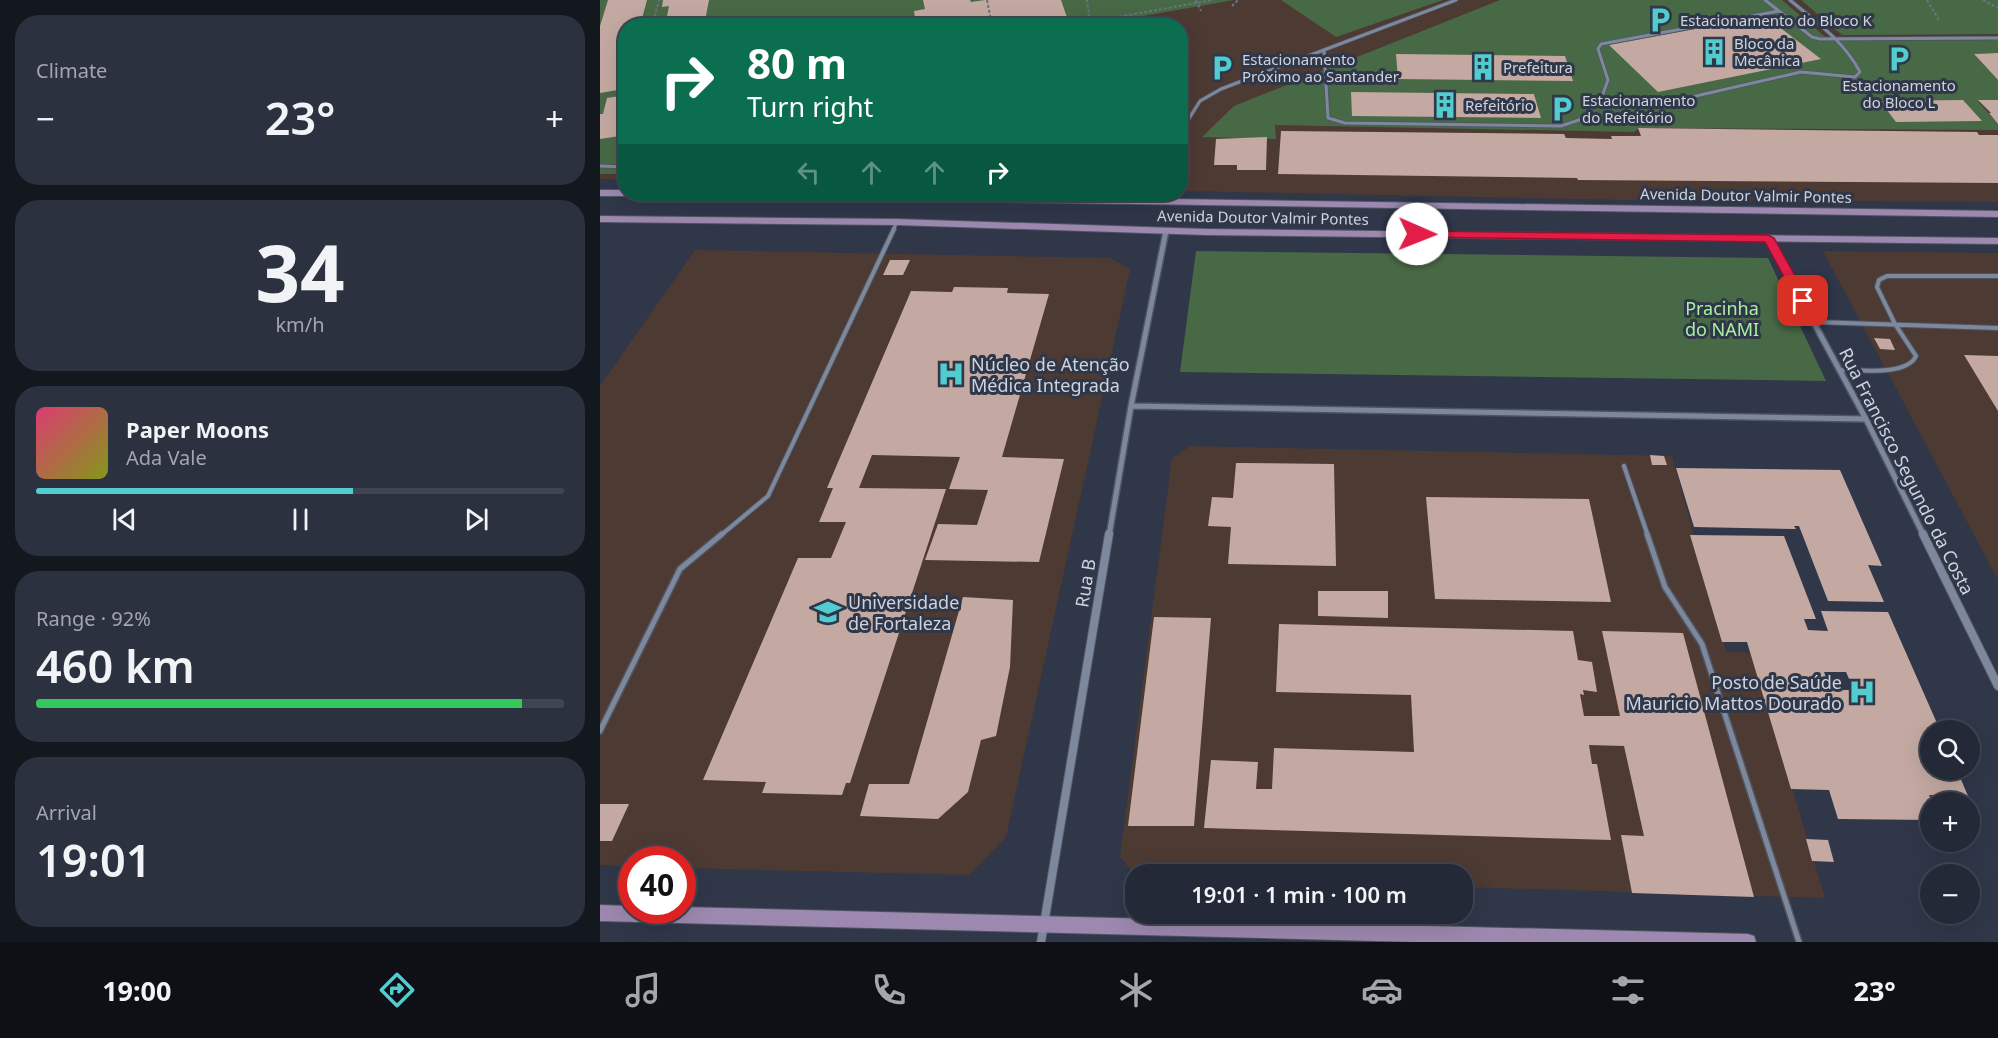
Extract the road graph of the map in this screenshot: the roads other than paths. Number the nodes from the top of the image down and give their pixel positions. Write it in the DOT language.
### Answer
graph roads {
  1 [pos="1456,0"];
  2 [pos="1765,0"];
  3 [pos="1791,0"];
  4 [pos="1779,11"];
  5 [pos="1998,38"];
  6 [pos="1836,40"];
  7 [pos="1324,50"];
  8 [pos="1601,99"];
  9 [pos="1188,120"];
  10 [pos="600,166"];
  11 [pos="618,167"];
  12 [pos="600,193"];
  13 [pos="618,193"];
  14 [pos="1188,198"];
  15 [pos="1998,214"];
  16 [pos="600,219"];
  17 [pos="897,222"];
  18 [pos="1166,231"];
  19 [pos="1768,238"];
  20 [pos="1998,241"];
  21 [pos="1998,276"];
  22 [pos="1815,321"];
  23 [pos="1895,324"];
  24 [pos="1998,328"];
  25 [pos="1840,370"];
  26 [pos="1131,406"];
  27 [pos="1866,419"];
  28 [pos="1624,466"];
  29 [pos="1998,686"];
  30 [pos="600,731"];
  31 [pos="600,913"];
  32 [pos="1044,924"];
  33 [pos="1041,942"];
  34 [pos="1748,942"];
  35 [pos="1799,942"];
  1 -- 7 [label="lane"];
  2 -- 4 [label="lane"];
  3 -- 6 [label="lane"];
  4 -- 6 [label="lane"];
  4 -- 8 [label="lane"];
  5 -- 6 [label="lane"];
  6 -- 8 [label="lane"];
  7 -- 8 [label="lane"];
  7 -- 9 [label="lane"];
  10 -- 11 [label="lane"];
  12 -- 13 [label="street"];
  14 -- 15 [label="street, Avenida Doutor Valmir Pontes"];
  16 -- 17 [label="street, Avenida Doutor Valmir Pontes"];
  17 -- 18 [label="street, Avenida Doutor Valmir Pontes"];
  17 -- 30 [label="lane"];
  18 -- 19 [label="street, Avenida Doutor Valmir Pontes"];
  18 -- 26 [label="street, Rua B"];
  19 -- 20 [label="street, Avenida Doutor Valmir Pontes"];
  19 -- 22 [label="street, Rua Francisco Segundo da Costa"];
  21 -- 23 [label="lane"];
  22 -- 23 [label="lane"];
  22 -- 25 [label="street, Rua Francisco Segundo da Costa"];
  23 -- 24 [label="lane"];
  23 -- 25 [label="lane"];
  25 -- 27 [label="street, Rua Francisco Segundo da Costa"];
  26 -- 27 [label="street"];
  26 -- 32 [label="street, Rua B"];
  27 -- 29 [label="street, Rua Francisco Segundo da Costa"];
  28 -- 35 [label="lane"];
  31 -- 32 [label="street"];
  32 -- 33 [label="street, Rua B"];
  32 -- 34 [label="street"];
}
